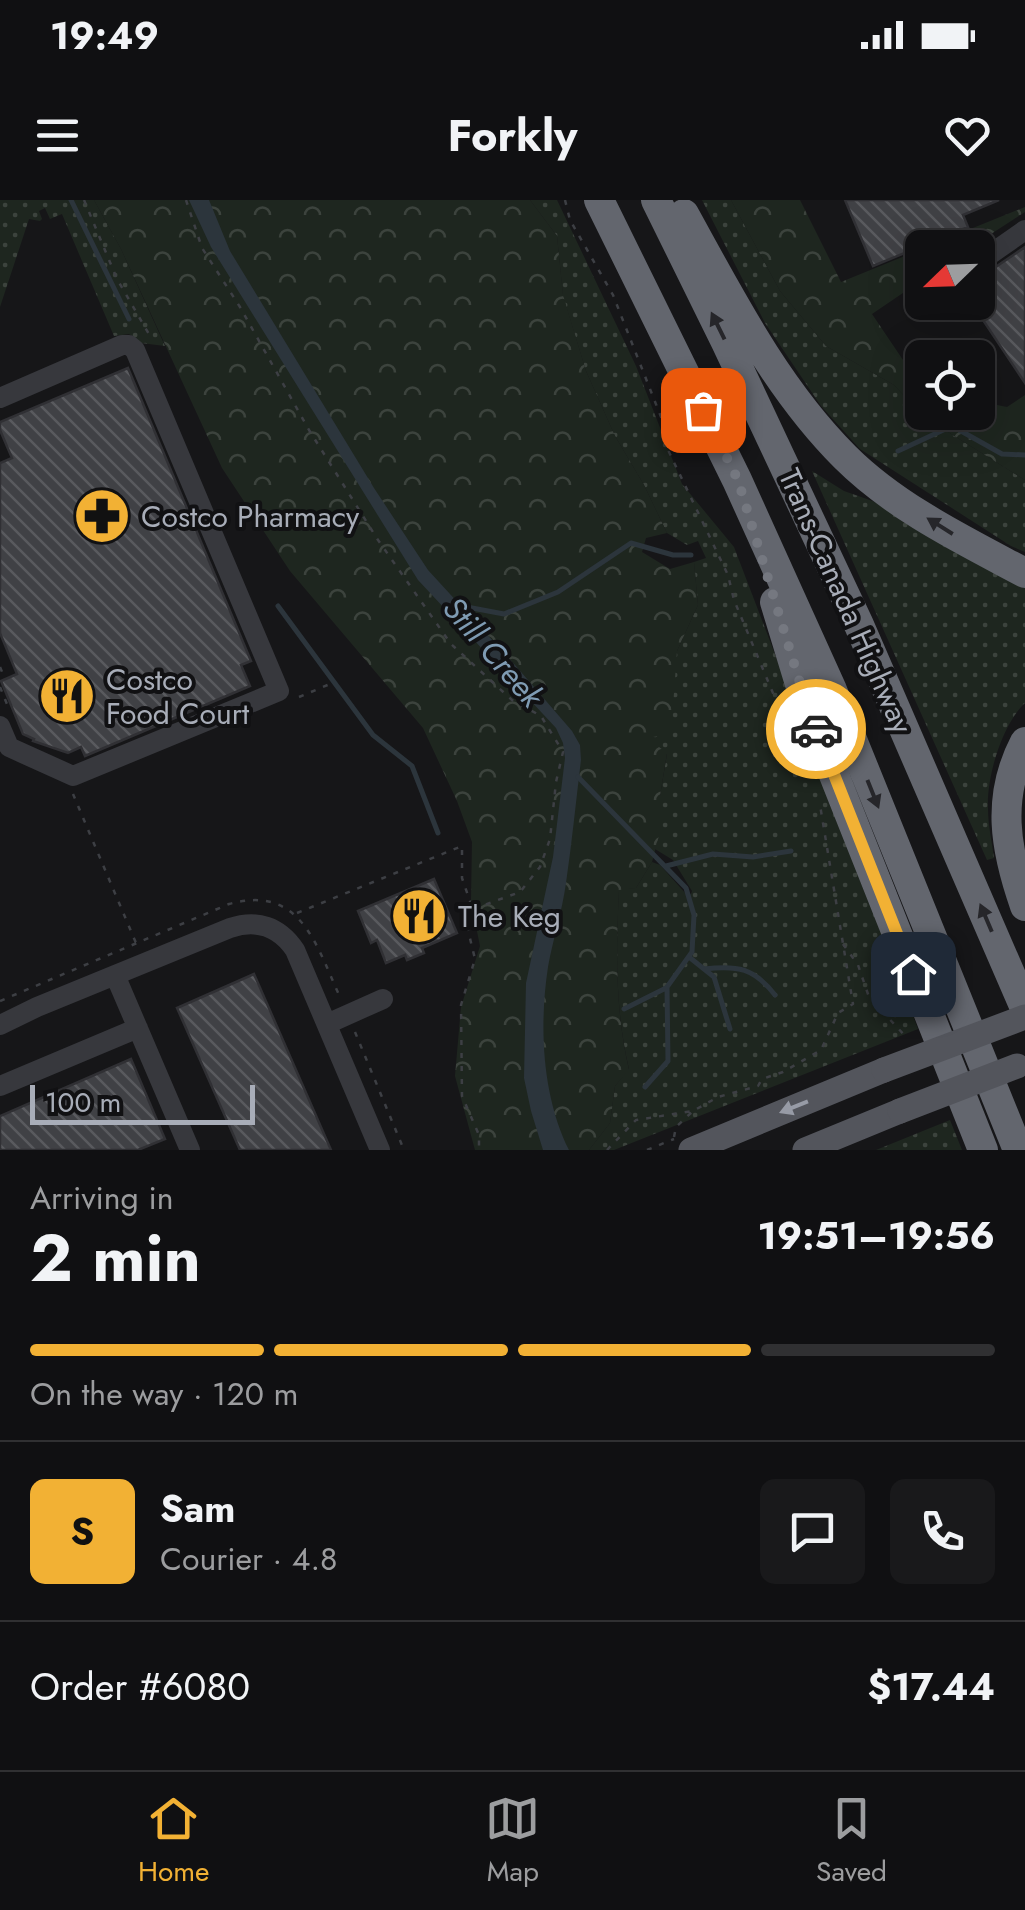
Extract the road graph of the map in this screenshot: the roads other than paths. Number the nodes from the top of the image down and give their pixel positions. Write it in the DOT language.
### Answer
graph roads {
  1 [pos="599,200"];
  2 [pos="656,200"];
  3 [pos="676,200"];
  4 [pos="1025,230"];
  5 [pos="995,251"];
  6 [pos="0,398"];
  7 [pos="738,480"];
  8 [pos="1025,573"];
  9 [pos="7,723"];
  10 [pos="1025,742"];
  11 [pos="1025,906"];
  12 [pos="115,975"];
  13 [pos="383,999"];
  14 [pos="1025,1008"];
  15 [pos="1025,1017"];
  16 [pos="327,1024"];
  17 [pos="0,1025"];
  18 [pos="138,1028"];
  19 [pos="1025,1064"];
  20 [pos="0,1086"];
  21 [pos="682,1145"];
  22 [pos="190,1150"];
  23 [pos="380,1150"];
  24 [pos="805,1150"];
  25 [pos="983,1150"];
  26 [pos="1018,1150"];
  1 -- 7 [label="highway, Trans-Canada Highway"];
  14 -- 2 [label="highway, Trans-Canada Highway, one-way"];
  8 -- 3 [label="highway, one-way"];
  4 -- 5 [label="street"];
  6 -- 9 [label="street"];
  7 -- 25 [label="highway"];
  7 -- 26 [label="highway, Trans-Canada Highway, one-way"];
  10 -- 11 [label="highway"];
  12 -- 16 [label="street"];
  12 -- 17 [label="street"];
  12 -- 18 [label="street"];
  13 -- 16 [label="street"];
  15 -- 21 [label="main road, one-way, bridge"];
  16 -- 23 [label="street"];
  18 -- 20 [label="street"];
  18 -- 22 [label="street"];
  19 -- 24 [label="main road, bridge"];
}
